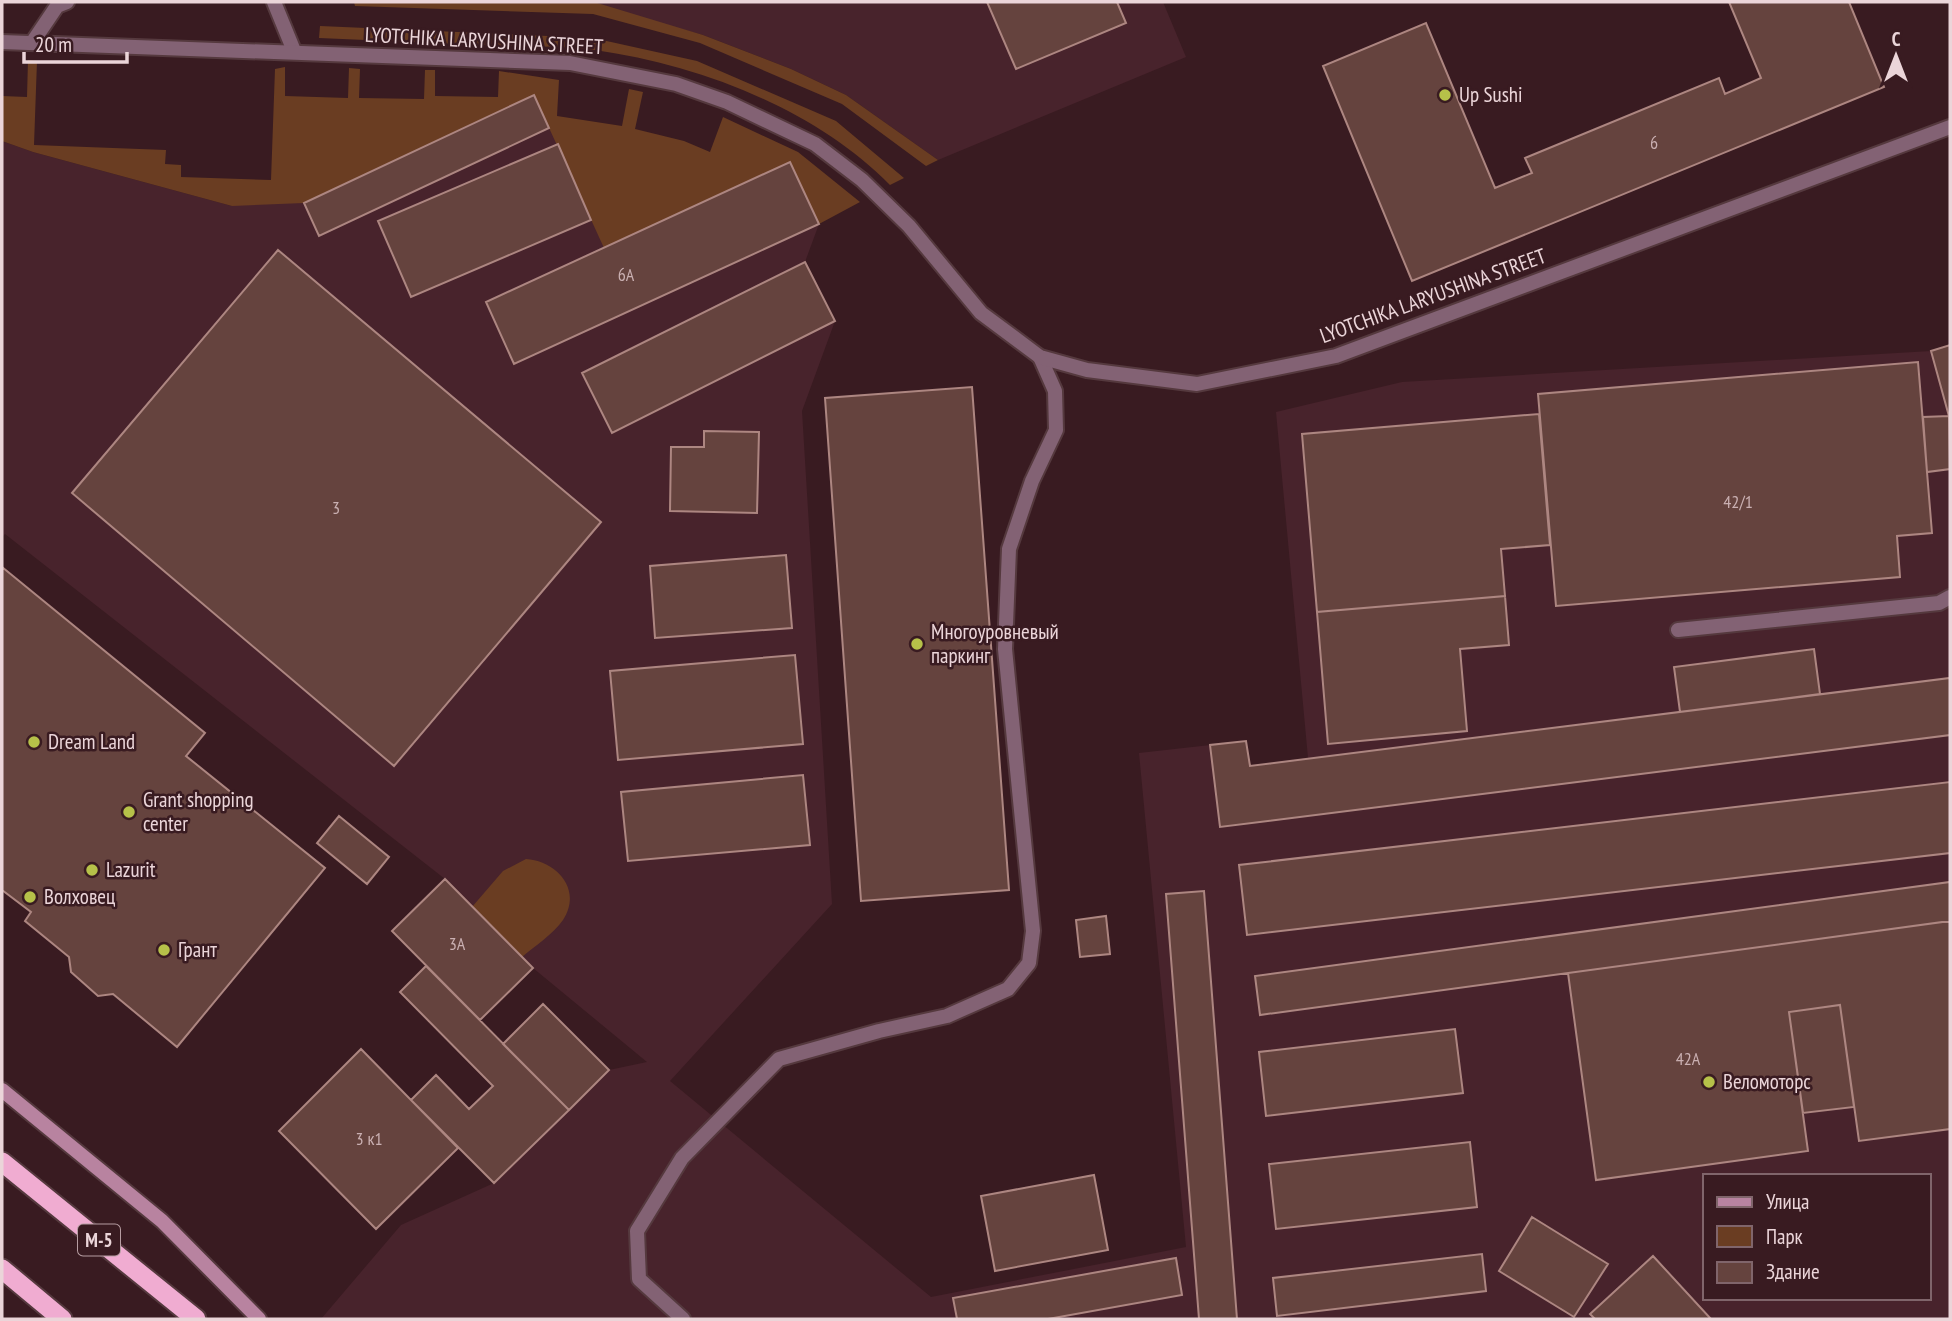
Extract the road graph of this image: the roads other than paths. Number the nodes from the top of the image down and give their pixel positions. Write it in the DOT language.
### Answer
graph roads {
  1 [pos="67,2"];
  2 [pos="274,2"];
  3 [pos="2,42"];
  4 [pos="32,43"];
  5 [pos="294,51"];
  6 [pos="1950,127"];
  7 [pos="1040,357"];
  8 [pos="1950,597"];
  9 [pos="1678,630"];
  10 [pos="2,1090"];
  11 [pos="2,1161"];
  12 [pos="2,1269"];
  13 [pos="62,1319"];
  14 [pos="196,1319"];
  15 [pos="259,1319"];
  16 [pos="682,1319"];
  1 -- 4 [label="street"];
  2 -- 5 [label="street"];
  3 -- 4 [label="street, LYOTCHIKA LARYUSHINA STREET"];
  4 -- 5 [label="street, LYOTCHIKA LARYUSHINA STREET"];
  5 -- 7 [label="street, LYOTCHIKA LARYUSHINA STREET"];
  6 -- 7 [label="street, LYOTCHIKA LARYUSHINA STREET"];
  7 -- 16 [label="street"];
  8 -- 9 [label="street"];
  10 -- 15 [label="main road"];
  11 -- 14 [label="highway, М-5"];
  12 -- 13 [label="highway"];
}
